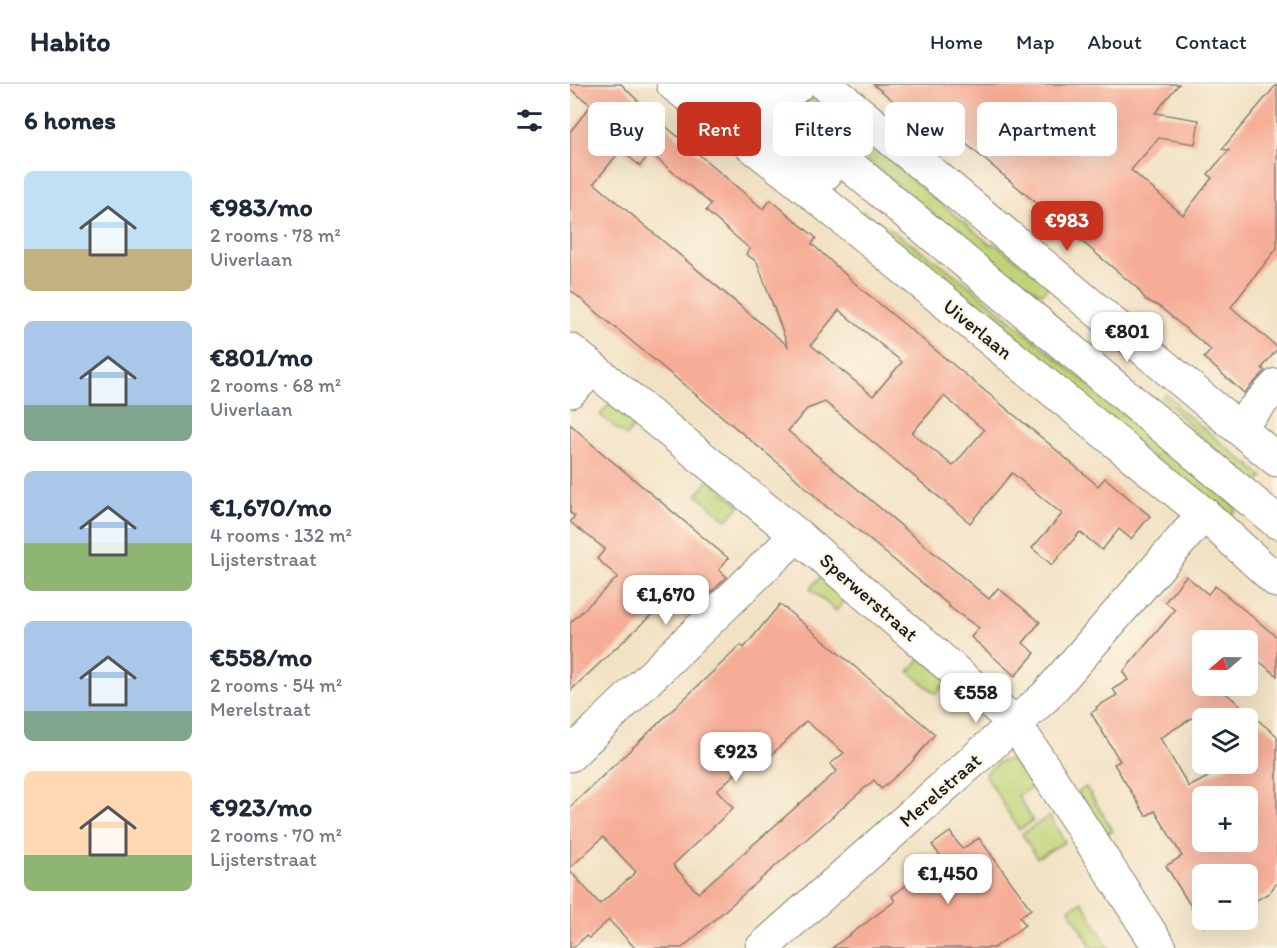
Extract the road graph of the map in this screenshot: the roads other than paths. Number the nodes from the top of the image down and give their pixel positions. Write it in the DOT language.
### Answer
graph roads {
  1 [pos="673,84"];
  2 [pos="711,84"];
  3 [pos="825,84"];
  4 [pos="775,90"];
  5 [pos="943,244"];
  6 [pos="577,370"];
  7 [pos="1277,385"];
  8 [pos="1238,427"];
  9 [pos="1277,460"];
  10 [pos="1204,514"];
  11 [pos="1277,522"];
  12 [pos="797,535"];
  13 [pos="1277,581"];
  14 [pos="1015,723"];
  15 [pos="570,755"];
  16 [pos="762,948"];
  17 [pos="1160,948"];
  1 -- 10 [label="street, Uiverlaan"];
  2 -- 5 [label="street"];
  3 -- 8 [label="street"];
  4 -- 5 [label="street"];
  5 -- 11 [label="street"];
  6 -- 12 [label="street, Sperwerstraat"];
  7 -- 8 [label="street"];
  8 -- 9 [label="street"];
  10 -- 13 [label="street, Uiverlaan"];
  10 -- 14 [label="street, Merelstraat"];
  12 -- 14 [label="street, Sperwerstraat"];
  12 -- 15 [label="street"];
  14 -- 16 [label="street, Merelstraat"];
  14 -- 17 [label="street, Sperwerstraat"];
}
